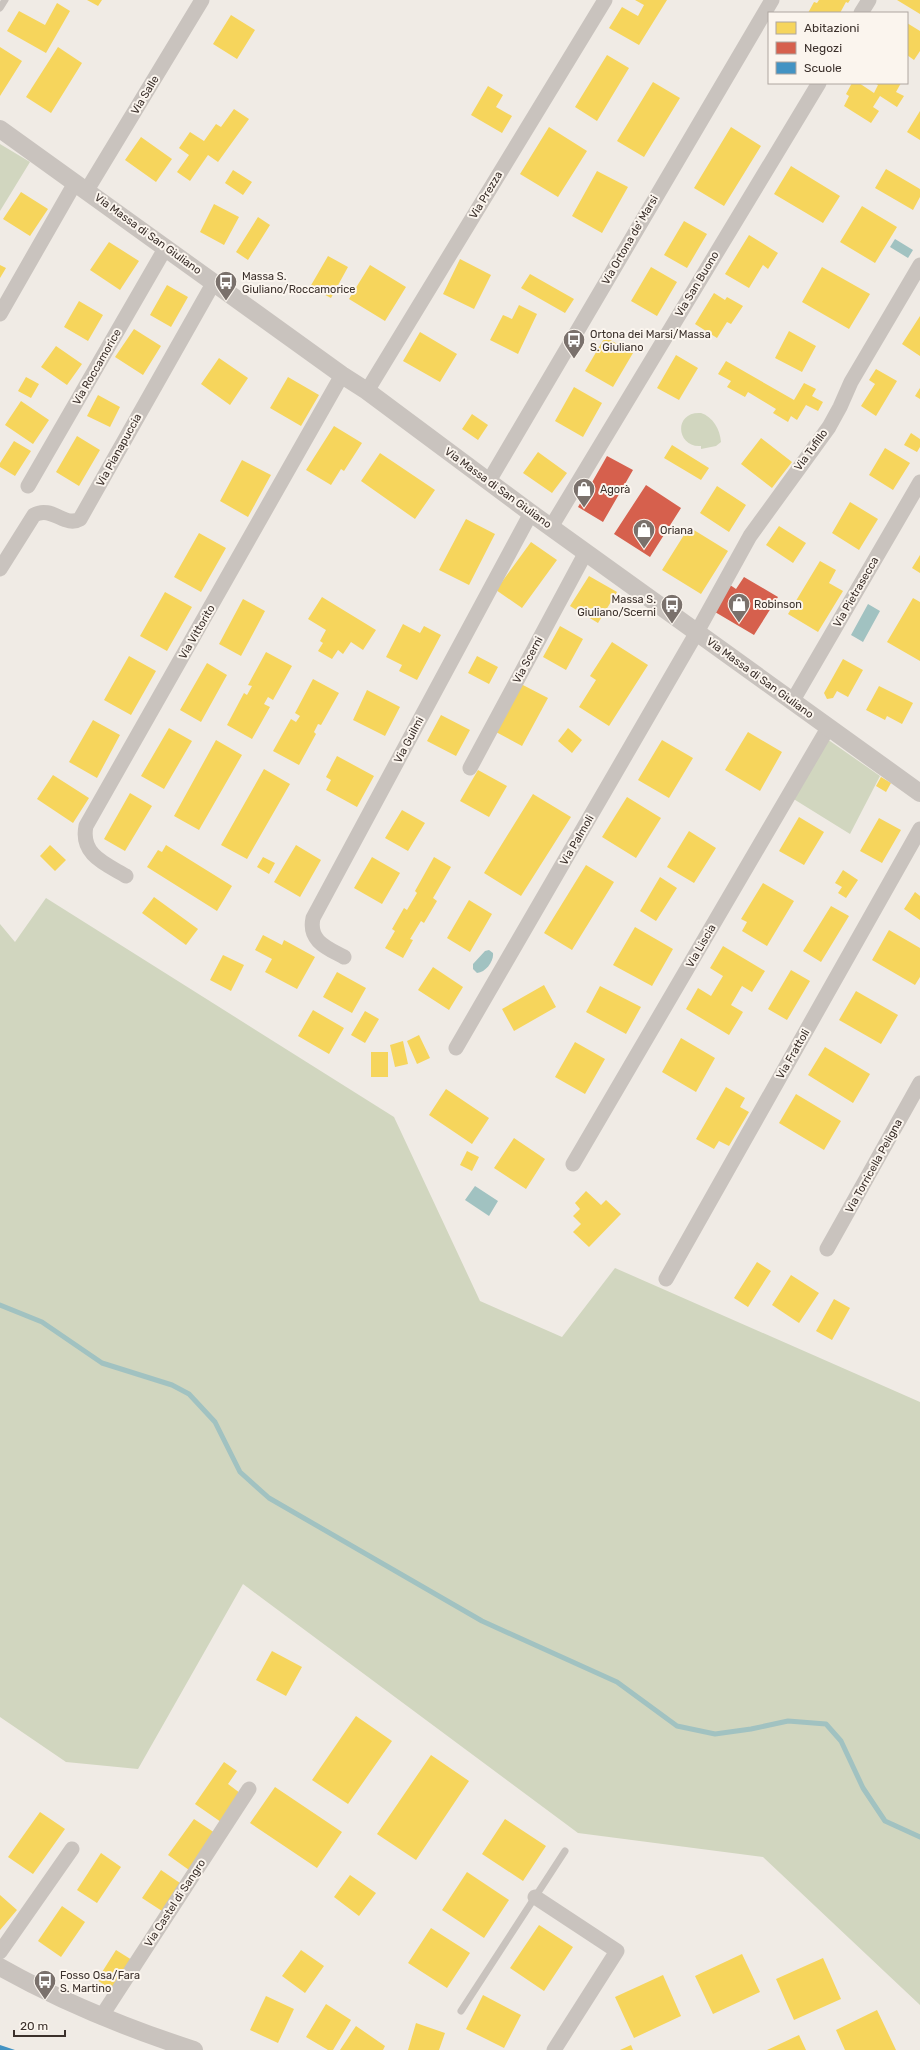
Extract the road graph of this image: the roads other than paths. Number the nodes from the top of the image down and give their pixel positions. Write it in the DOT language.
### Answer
graph roads {
  1 [pos="5,0"];
  2 [pos="202,0"];
  3 [pos="605,0"];
  4 [pos="772,0"];
  5 [pos="869,0"];
  6 [pos="0,8"];
  7 [pos="862,12"];
  8 [pos="818,84"];
  9 [pos="0,129"];
  10 [pos="81,186"];
  11 [pos="166,247"];
  12 [pos="920,265"];
  13 [pos="214,282"];
  14 [pos="0,314"];
  15 [pos="342,375"];
  16 [pos="367,391"];
  17 [pos="489,481"];
  18 [pos="920,482"];
  19 [pos="28,486"];
  20 [pos="531,513"];
  21 [pos="551,527"];
  22 [pos="586,552"];
  23 [pos="0,569"];
  24 [pos="697,632"];
  25 [pos="792,702"];
  26 [pos="828,728"];
  27 [pos="470,768"];
  28 [pos="920,793"];
  29 [pos="920,829"];
  30 [pos="126,876"];
  31 [pos="344,957"];
  32 [pos="456,1048"];
  33 [pos="920,1083"];
  34 [pos="573,1164"];
  35 [pos="827,1249"];
  36 [pos="666,1279"];
  37 [pos="249,1789"];
  38 [pos="72,1849"];
  39 [pos="565,1851"];
  40 [pos="535,1897"];
  41 [pos="0,1952"];
  42 [pos="0,1967"];
  43 [pos="461,2011"];
  44 [pos="101,2017"];
  45 [pos="194,2050"];
  46 [pos="554,2050"];
  1 -- 6 [label="lane"];
  2 -- 10 [label="street, Via Salle"];
  3 -- 16 [label="street, Via Prezza"];
  4 -- 17 [label="street, Via Ortona de' Marsi"];
  5 -- 7 [label="street"];
  8 -- 21 [label="street, Via San Buono"];
  9 -- 10 [label="street, Via Massa di San Giuliano"];
  10 -- 11 [label="street, Via Massa di San Giuliano"];
  10 -- 14 [label="street"];
  11 -- 13 [label="street, Via Massa di San Giuliano"];
  11 -- 19 [label="street, Via Roccamorice"];
  12 -- 24 [label="street, Via Tufillo"];
  13 -- 15 [label="street, Via Massa di San Giuliano"];
  13 -- 23 [label="street, Via Pianapuccia"];
  15 -- 16 [label="street, Via Massa di San Giuliano"];
  15 -- 30 [label="street, Via Vittorito"];
  16 -- 17 [label="street, Via Massa di San Giuliano"];
  17 -- 20 [label="street, Via Massa di San Giuliano"];
  18 -- 25 [label="street, Via Pietrasecca"];
  20 -- 21 [label="street, Via Massa di San Giuliano"];
  20 -- 31 [label="street, Via Guilmi"];
  21 -- 22 [label="street, Via Massa di San Giuliano"];
  22 -- 24 [label="street, Via Massa di San Giuliano"];
  22 -- 27 [label="street, Via Scerni"];
  24 -- 25 [label="street, Via Massa di San Giuliano"];
  24 -- 32 [label="street, Via Palmoli"];
  25 -- 26 [label="street, Via Massa di San Giuliano"];
  26 -- 28 [label="street, Via Massa di San Giuliano"];
  26 -- 34 [label="street, Via Liscia"];
  29 -- 36 [label="street, Via Frattoli"];
  33 -- 35 [label="street, Via Torricella Peligna"];
  37 -- 44 [label="street, Via Castel di Sangro"];
  38 -- 41 [label="street"];
  39 -- 40 [label="lane"];
  40 -- 43 [label="lane"];
  40 -- 46 [label="street"];
  42 -- 44 [label="street"];
  44 -- 45 [label="street"];
}
